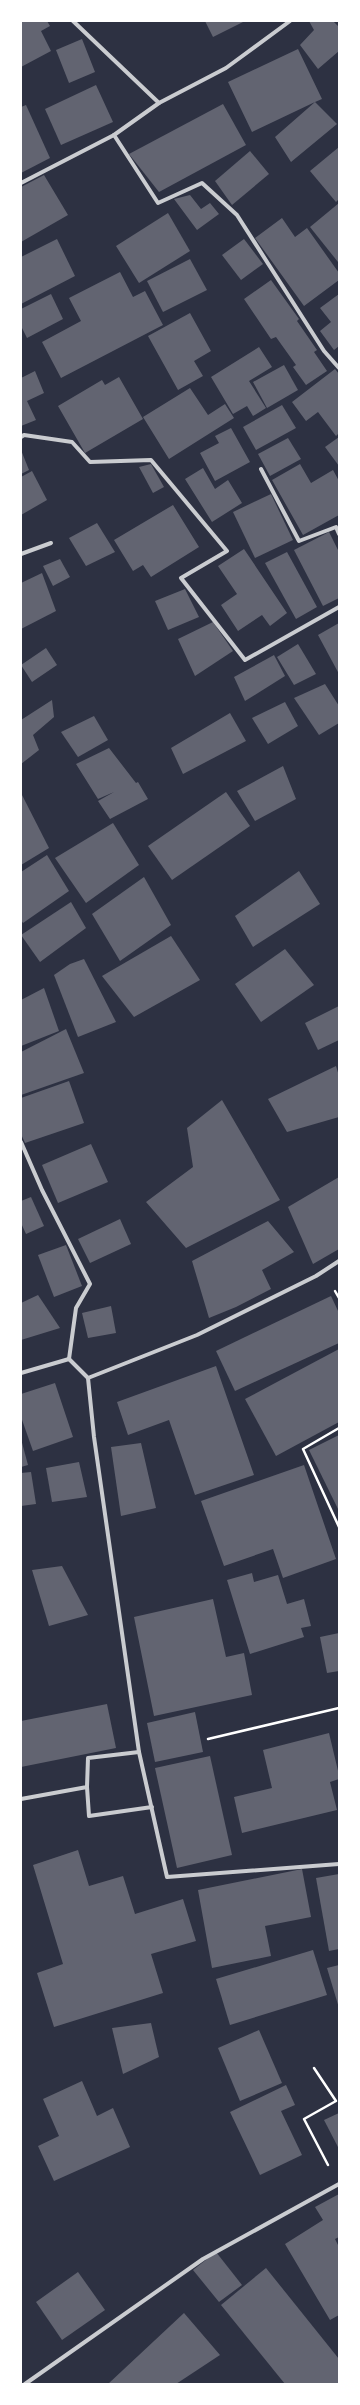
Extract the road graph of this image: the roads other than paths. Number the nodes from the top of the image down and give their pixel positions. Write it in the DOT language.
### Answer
graph roads {
  1 [pos="73,21"];
  2 [pos="290,21"];
  3 [pos="159,103"];
  4 [pos="114,135"];
  5 [pos="21,183"];
  6 [pos="339,368"];
  7 [pos="21,437"];
  8 [pos="261,469"];
  9 [pos="339,534"];
  10 [pos="51,543"];
  11 [pos="21,554"];
  12 [pos="339,607"];
  13 [pos="21,1142"];
  14 [pos="339,1261"];
  15 [pos="69,1360"];
  16 [pos="21,1373"];
  17 [pos="88,1378"];
  18 [pos="139,1752"];
  19 [pos="87,1787"];
  20 [pos="21,1799"];
  21 [pos="152,1807"];
  22 [pos="339,1864"];
  23 [pos="338,2184"];
  24 [pos="25,2384"];
  1 -- 3 [label="street"];
  2 -- 3 [label="street"];
  3 -- 4 [label="street"];
  4 -- 5 [label="street"];
  4 -- 6 [label="street"];
  7 -- 12 [label="street"];
  8 -- 9 [label="street"];
  10 -- 11 [label="street"];
  13 -- 15 [label="street"];
  14 -- 17 [label="street"];
  15 -- 16 [label="street"];
  15 -- 17 [label="street"];
  17 -- 18 [label="street"];
  18 -- 19 [label="street"];
  18 -- 21 [label="street"];
  19 -- 20 [label="street"];
  19 -- 21 [label="street"];
  21 -- 22 [label="street"];
  23 -- 24 [label="street"];
}
